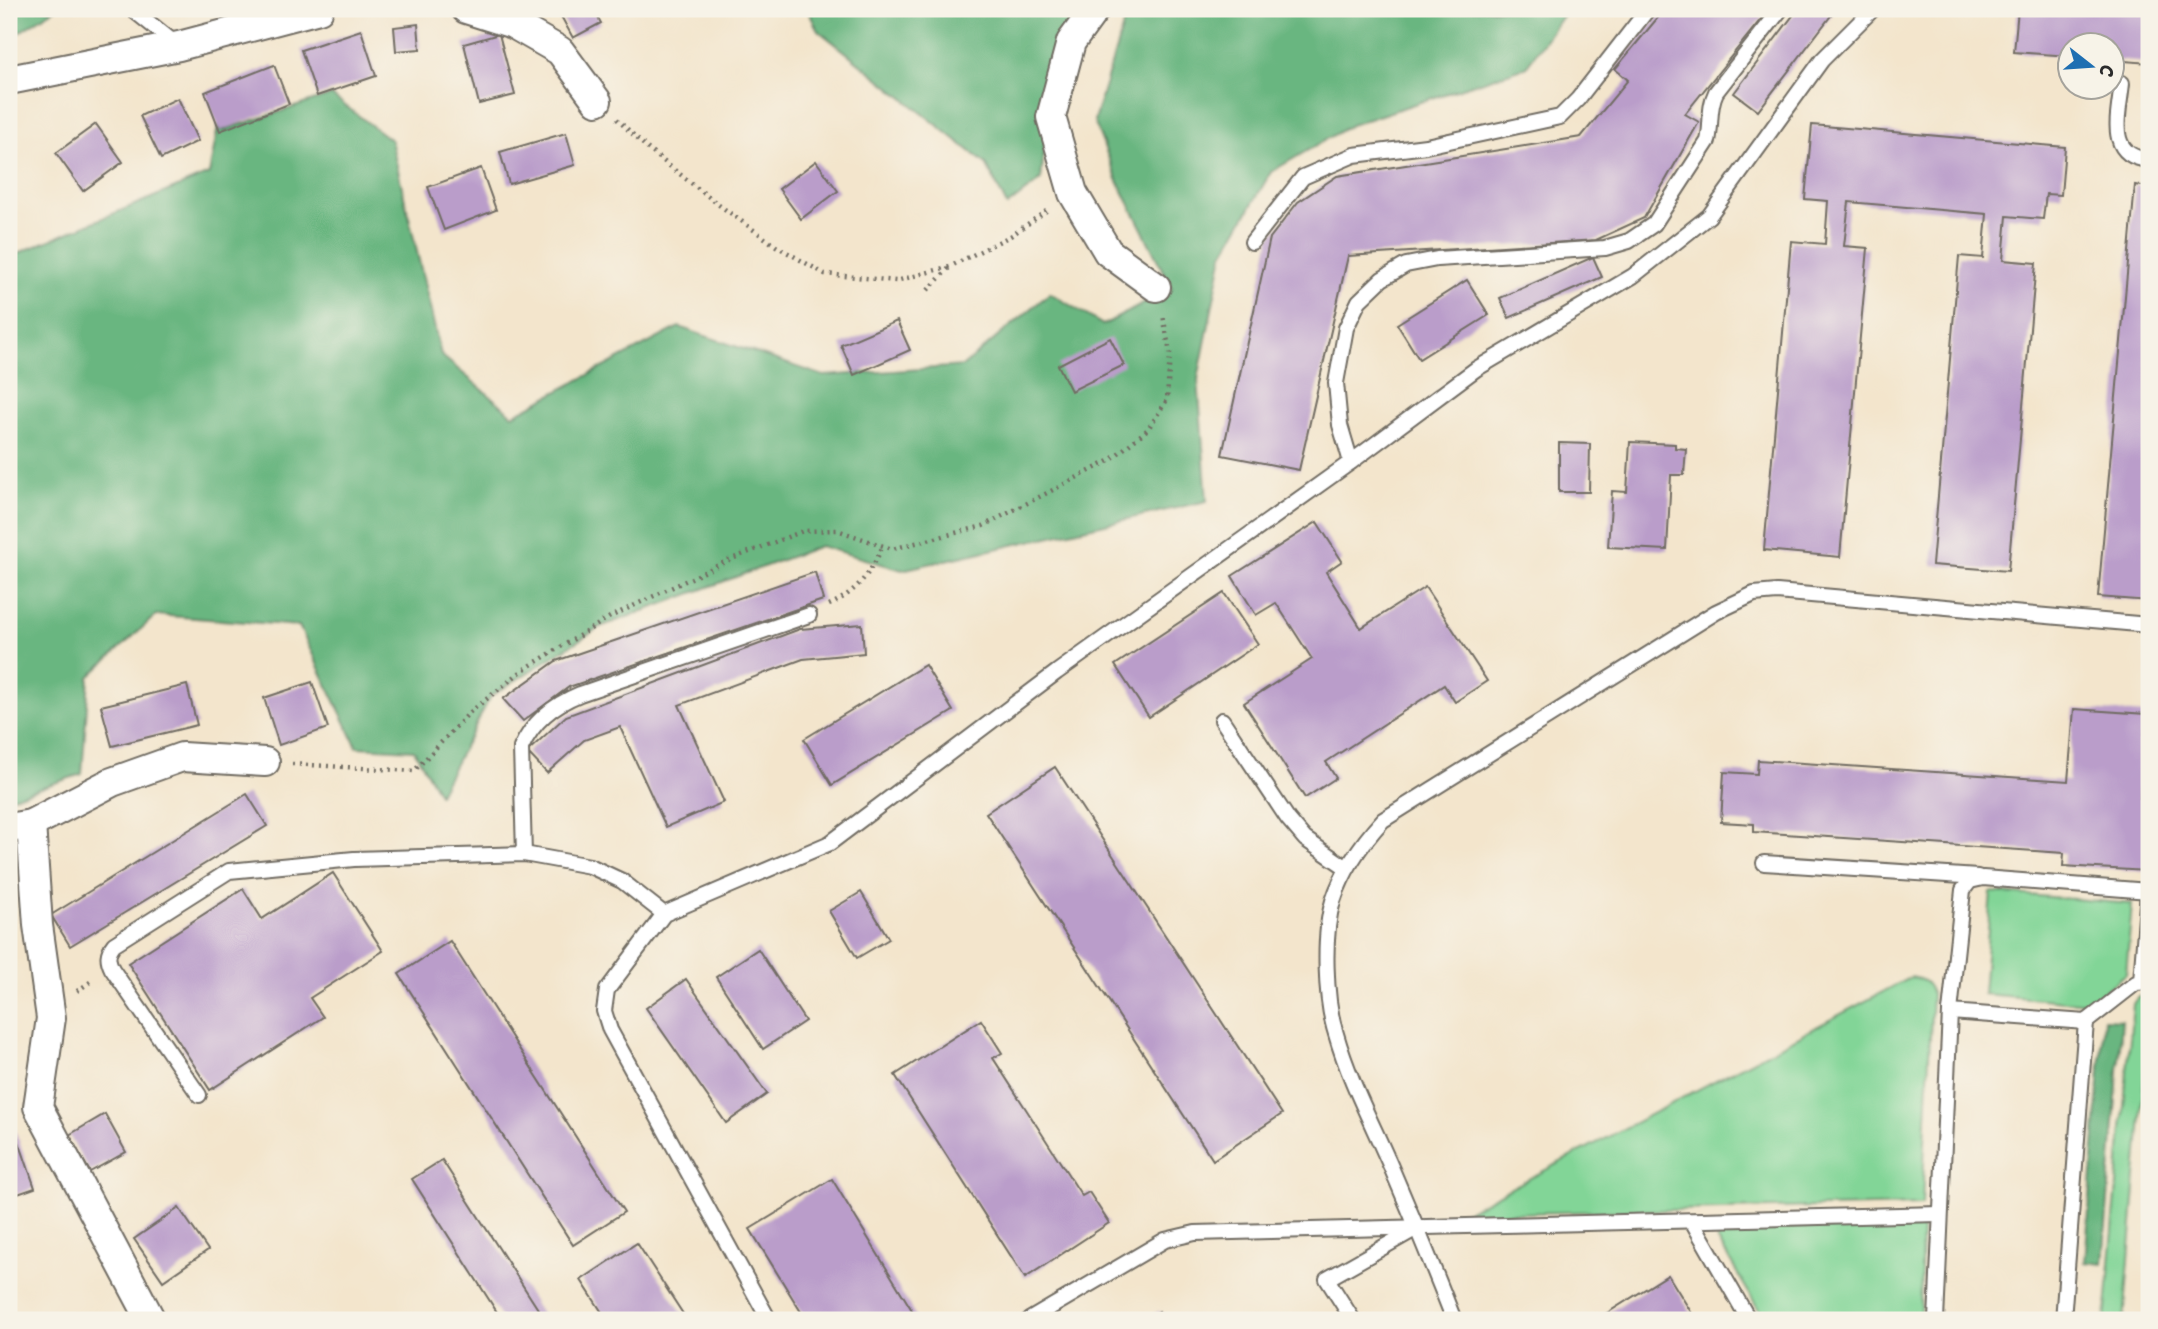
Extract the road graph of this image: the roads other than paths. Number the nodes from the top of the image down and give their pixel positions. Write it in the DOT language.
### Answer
graph roads {
  1 [pos="132,9"];
  2 [pos="319,9"];
  3 [pos="466,9"];
  4 [pos="1095,9"];
  5 [pos="1648,9"];
  6 [pos="1781,9"];
  7 [pos="1873,9"];
  8 [pos="179,46"];
  9 [pos="9,80"];
  10 [pos="597,101"];
  11 [pos="2120,102"];
  12 [pos="2149,160"];
  13 [pos="1252,242"];
  14 [pos="1156,287"];
  15 [pos="1351,462"];
  16 [pos="808,615"];
  17 [pos="2149,625"];
  18 [pos="1222,720"];
  19 [pos="265,762"];
  20 [pos="20,826"];
  21 [pos="524,854"];
  22 [pos="1764,863"];
  23 [pos="1348,868"];
  24 [pos="1983,878"];
  25 [pos="2148,891"];
  26 [pos="664,914"];
  27 [pos="2145,981"];
  28 [pos="1950,1012"];
  29 [pos="2086,1022"];
  30 [pos="199,1095"];
  31 [pos="1940,1214"];
  32 [pos="1692,1221"];
  33 [pos="1418,1227"];
  34 [pos="151,1320"];
  35 [pos="769,1320"];
  36 [pos="1029,1320"];
  37 [pos="1353,1320"];
  38 [pos="1454,1320"];
  39 [pos="1749,1320"];
  40 [pos="1936,1320"];
  41 [pos="2063,1320"];
  1 -- 8 [label="lane"];
  2 -- 8 [label="street"];
  3 -- 10 [label="street"];
  4 -- 14 [label="street"];
  5 -- 13 [label="lane"];
  6 -- 15 [label="lane"];
  7 -- 15 [label="lane"];
  8 -- 9 [label="street"];
  11 -- 12 [label="lane"];
  15 -- 26 [label="lane"];
  16 -- 21 [label="lane"];
  17 -- 23 [label="lane"];
  18 -- 23 [label="lane"];
  19 -- 20 [label="street"];
  20 -- 34 [label="street"];
  21 -- 26 [label="lane"];
  21 -- 30 [label="lane"];
  22 -- 24 [label="lane"];
  23 -- 33 [label="lane"];
  24 -- 25 [label="lane"];
  24 -- 28 [label="lane"];
  25 -- 27 [label="lane"];
  26 -- 35 [label="lane"];
  27 -- 29 [label="lane"];
  28 -- 29 [label="lane"];
  28 -- 31 [label="lane"];
  29 -- 41 [label="lane"];
  31 -- 32 [label="lane"];
  31 -- 40 [label="lane"];
  32 -- 33 [label="lane"];
  32 -- 39 [label="lane"];
  33 -- 36 [label="lane"];
  33 -- 37 [label="lane"];
  33 -- 38 [label="lane"];
}
